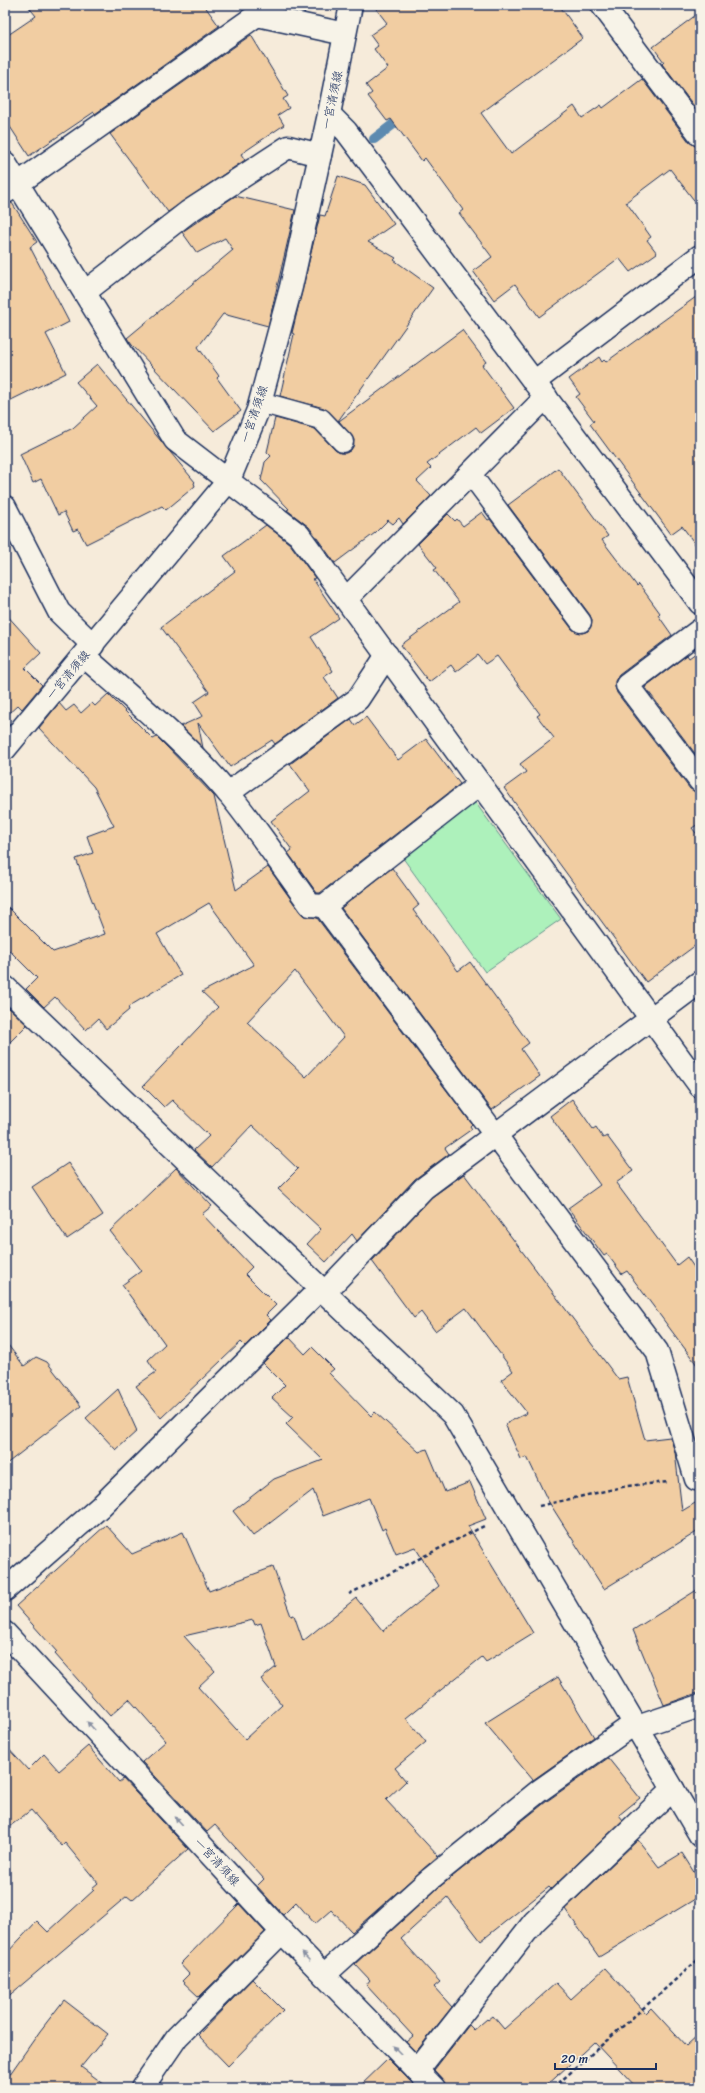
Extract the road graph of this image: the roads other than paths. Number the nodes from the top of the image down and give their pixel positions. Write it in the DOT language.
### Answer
graph roads {
  1 [pos="351,5"];
  2 [pos="602,5"];
  3 [pos="345,34"];
  4 [pos="329,114"];
  5 [pos="700,135"];
  6 [pos="320,155"];
  7 [pos="5,163"];
  8 [pos="11,188"];
  9 [pos="700,256"];
  10 [pos="85,292"];
  11 [pos="540,389"];
  12 [pos="260,402"];
  13 [pos="343,442"];
  14 [pos="470,473"];
  15 [pos="229,480"];
  16 [pos="5,507"];
  17 [pos="346,599"];
  18 [pos="700,603"];
  19 [pos="581,622"];
  20 [pos="700,630"];
  21 [pos="89,650"];
  22 [pos="387,655"];
  23 [pos="5,749"];
  24 [pos="700,781"];
  25 [pos="480,784"];
  26 [pos="228,793"];
  27 [pos="324,906"];
  28 [pos="700,982"];
  29 [pos="5,987"];
  30 [pos="651,1019"];
  31 [pos="700,1086"];
  32 [pos="494,1136"];
  33 [pos="323,1290"];
  34 [pos="696,1479"];
  35 [pos="5,1590"];
  36 [pos="5,1633"];
  37 [pos="700,1706"];
  38 [pos="636,1725"];
  39 [pos="673,1789"];
  40 [pos="700,1835"];
  41 [pos="282,1932"];
  42 [pos="324,1975"];
  43 [pos="417,2071"];
  44 [pos="142,2088"];
  45 [pos="434,2088"];
  1 -- 3 [label="street, 一宮清須線"];
  2 -- 5 [label="street"];
  3 -- 4 [label="street, 一宮清須線"];
  3 -- 8 [label="street"];
  4 -- 6 [label="street, 一宮清須線"];
  4 -- 11 [label="street"];
  6 -- 10 [label="street"];
  6 -- 12 [label="street, 一宮清須線"];
  7 -- 8 [label="street"];
  8 -- 10 [label="street"];
  9 -- 11 [label="street"];
  10 -- 15 [label="street"];
  11 -- 14 [label="street"];
  11 -- 18 [label="street"];
  12 -- 13 [label="lane"];
  12 -- 15 [label="street, 一宮清須線"];
  14 -- 17 [label="street"];
  14 -- 19 [label="lane"];
  15 -- 17 [label="street"];
  15 -- 21 [label="street, 一宮清須線"];
  16 -- 21 [label="street"];
  17 -- 22 [label="street"];
  20 -- 24 [label="street"];
  21 -- 23 [label="street, 一宮清須線"];
  21 -- 26 [label="street"];
  22 -- 25 [label="street"];
  22 -- 26 [label="street"];
  25 -- 27 [label="street"];
  25 -- 30 [label="street"];
  26 -- 27 [label="street"];
  27 -- 32 [label="street"];
  28 -- 30 [label="street"];
  29 -- 33 [label="street"];
  30 -- 31 [label="street"];
  30 -- 32 [label="street"];
  32 -- 33 [label="street"];
  32 -- 34 [label="street"];
  33 -- 35 [label="street"];
  33 -- 38 [label="street"];
  41 -- 36 [label="street, 一宮清須線, one-way"];
  37 -- 38 [label="street"];
  38 -- 39 [label="street"];
  38 -- 42 [label="street"];
  39 -- 40 [label="street"];
  39 -- 43 [label="street"];
  42 -- 41 [label="street, 一宮清須線, one-way"];
  41 -- 44 [label="street"];
  43 -- 42 [label="street, 一宮清須線, one-way"];
  43 -- 45 [label="street, 一宮清須線"];
}
